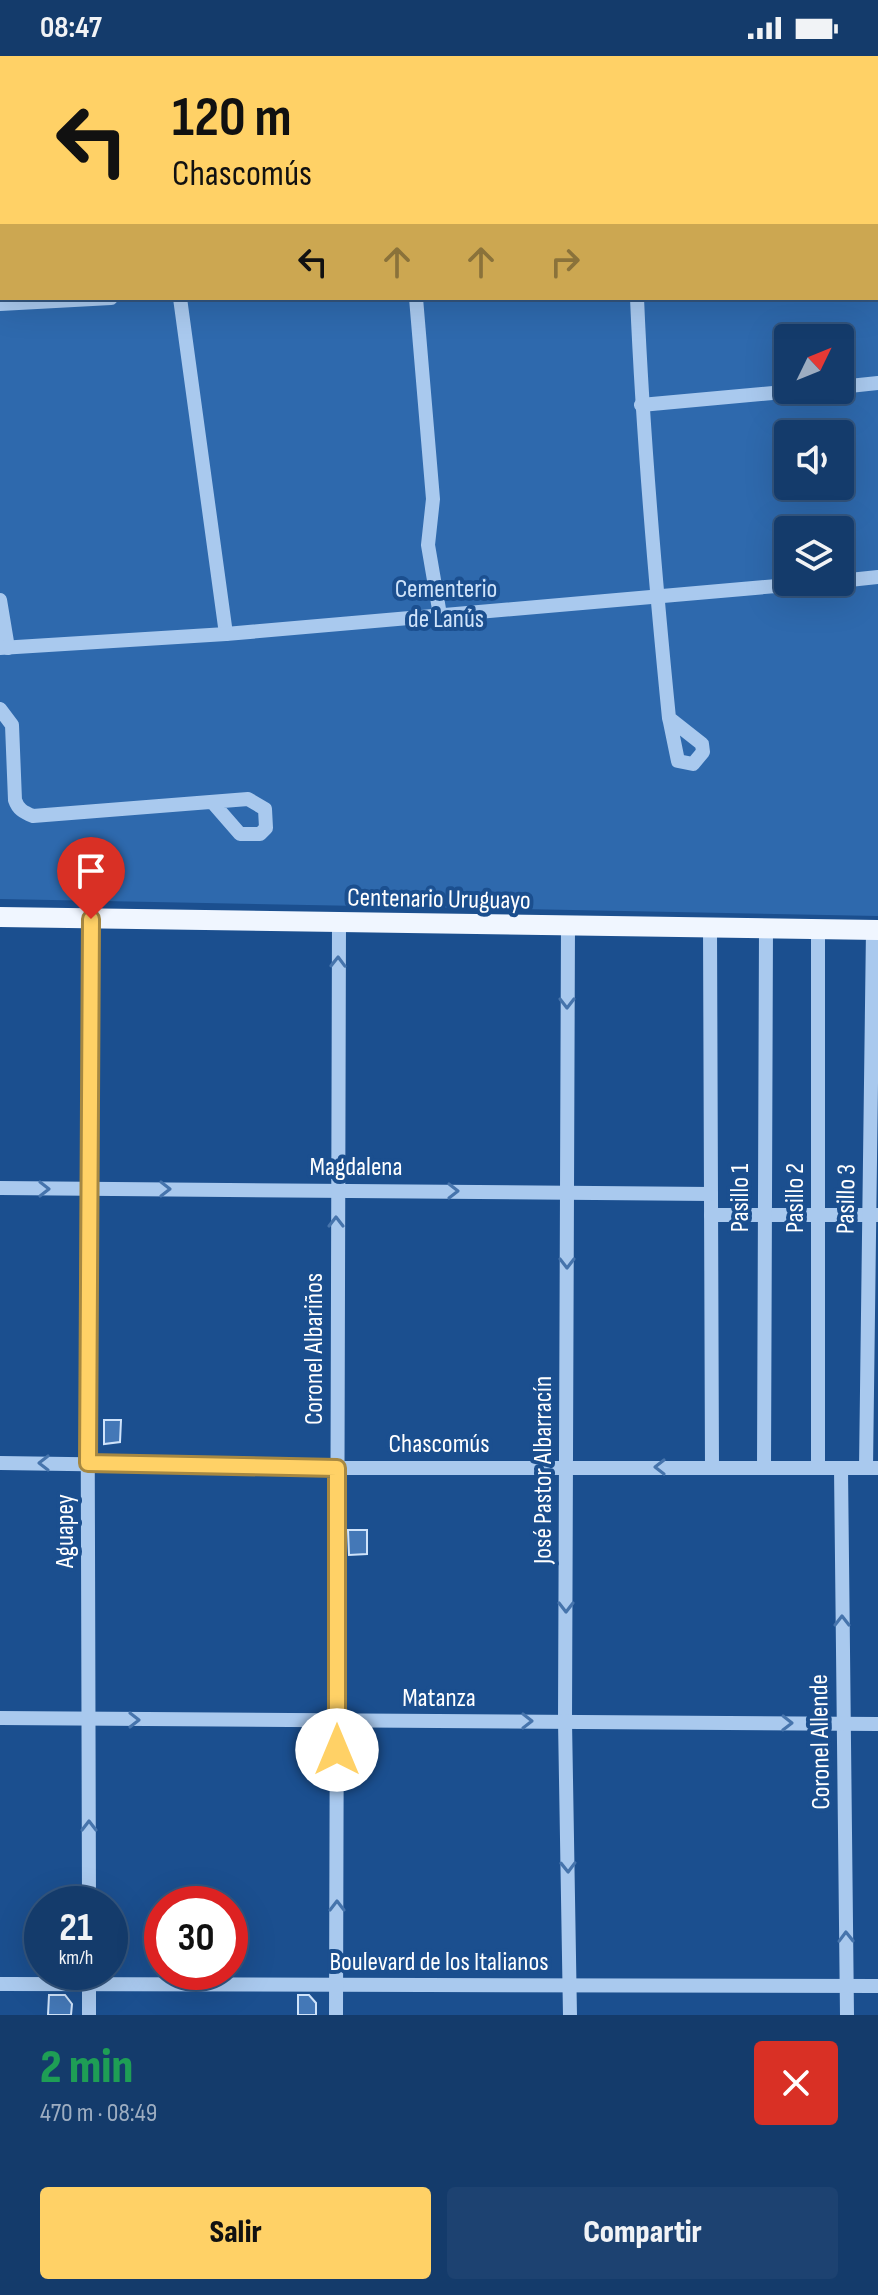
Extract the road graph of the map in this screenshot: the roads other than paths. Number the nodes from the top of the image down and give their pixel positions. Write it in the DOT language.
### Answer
graph roads {
  1 [pos="74,300"];
  2 [pos="180,300"];
  3 [pos="416,300"];
  4 [pos="637,300"];
  5 [pos="0,304"];
  6 [pos="878,383"];
  7 [pos="854,386"];
  8 [pos="774,393"];
  9 [pos="641,405"];
  10 [pos="878,577"];
  11 [pos="854,580"];
  12 [pos="774,586"];
  13 [pos="656,596"];
  14 [pos="0,600"];
  15 [pos="440,615"];
  16 [pos="226,634"];
  17 [pos="4,648"];
  18 [pos="0,709"];
  19 [pos="669,718"];
  20 [pos="213,803"];
  21 [pos="0,917"];
  22 [pos="91,919"];
  23 [pos="339,922"];
  24 [pos="568,925"];
  25 [pos="710,927"];
  26 [pos="766,928"];
  27 [pos="818,929"];
  28 [pos="875,930"];
  29 [pos="875,980"];
  30 [pos="0,1188"];
  31 [pos="87,1189"];
  32 [pos="336,1190"];
  33 [pos="567,1191"];
  34 [pos="711,1194"];
  35 [pos="711,1215"];
  36 [pos="763,1215"];
  37 [pos="818,1215"];
  38 [pos="874,1215"];
  39 [pos="0,1463"];
  40 [pos="88,1463"];
  41 [pos="566,1466"];
  42 [pos="712,1467"];
  43 [pos="337,1468"];
  44 [pos="764,1468"];
  45 [pos="818,1468"];
  46 [pos="841,1468"];
  47 [pos="872,1468"];
  48 [pos="0,1718"];
  49 [pos="89,1720"];
  50 [pos="337,1721"];
  51 [pos="565,1721"];
  52 [pos="842,1724"];
  53 [pos="878,1724"];
  54 [pos="89,1886"];
  55 [pos="128,1979"];
  56 [pos="24,1982"];
  57 [pos="0,1984"];
  58 [pos="336,1984"];
  59 [pos="569,1986"];
  60 [pos="846,1986"];
  61 [pos="878,1986"];
  62 [pos="89,1990"];
  63 [pos="89,2015"];
  64 [pos="336,2015"];
  65 [pos="570,2015"];
  66 [pos="847,2015"];
  1 -- 5 [label="street"];
  2 -- 16 [label="street"];
  3 -- 15 [label="street"];
  4 -- 9 [label="street"];
  6 -- 7 [label="street"];
  8 -- 9 [label="street"];
  9 -- 13 [label="street"];
  10 -- 11 [label="street"];
  12 -- 13 [label="street"];
  13 -- 15 [label="street"];
  13 -- 19 [label="street"];
  14 -- 17 [label="street"];
  15 -- 16 [label="street"];
  16 -- 17 [label="street"];
  18 -- 20 [label="street"];
  21 -- 22 [label="main road, Centenario Uruguayo"];
  22 -- 23 [label="main road, Centenario Uruguayo"];
  22 -- 31 [label="street, Aguapey"];
  23 -- 24 [label="main road, Centenario Uruguayo"];
  32 -- 23 [label="street, Coronel Albariños, one-way"];
  24 -- 25 [label="main road, Centenario Uruguayo"];
  24 -- 33 [label="street, José Pastor Albarracín, one-way"];
  25 -- 26 [label="main road, Centenario Uruguayo"];
  25 -- 34 [label="street"];
  26 -- 27 [label="main road, Centenario Uruguayo"];
  26 -- 36 [label="street, Pasillo 1"];
  27 -- 28 [label="main road, Centenario Uruguayo"];
  27 -- 37 [label="street, Pasillo 2"];
  28 -- 29 [label="street, Pasillo 3"];
  29 -- 38 [label="street, Pasillo 3"];
  30 -- 31 [label="street, Magdalena, one-way"];
  31 -- 32 [label="street, Magdalena, one-way"];
  31 -- 40 [label="street, Aguapey"];
  32 -- 33 [label="street, Magdalena, one-way"];
  43 -- 32 [label="street, Coronel Albariños, one-way"];
  33 -- 34 [label="street, Magdalena"];
  33 -- 41 [label="street, José Pastor Albarracín, one-way"];
  34 -- 35 [label="street"];
  35 -- 36 [label="street"];
  35 -- 42 [label="street"];
  36 -- 37 [label="street"];
  36 -- 44 [label="street, Pasillo 1"];
  37 -- 38 [label="street"];
  37 -- 45 [label="street, Pasillo 2"];
  38 -- 47 [label="street, Pasillo 3"];
  40 -- 39 [label="street, Chascomús, one-way"];
  40 -- 43 [label="street, Chascomús"];
  40 -- 49 [label="street, Aguapey"];
  42 -- 41 [label="street, Chascomús, one-way"];
  41 -- 43 [label="street, Chascomús"];
  41 -- 51 [label="street, José Pastor Albarracín, one-way"];
  42 -- 44 [label="street, Chascomús"];
  43 -- 50 [label="street, Coronel Albariños"];
  44 -- 45 [label="street, Chascomús"];
  45 -- 46 [label="street, Chascomús"];
  46 -- 47 [label="street, Chascomús"];
  52 -- 46 [label="street, Coronel Allende, one-way"];
  48 -- 49 [label="street, Matanza"];
  49 -- 50 [label="street, Matanza, one-way"];
  54 -- 49 [label="street, Aguapey, one-way"];
  50 -- 51 [label="street, Matanza, one-way"];
  58 -- 50 [label="street, Coronel Albariños, one-way"];
  51 -- 52 [label="street, Matanza, one-way"];
  51 -- 59 [label="street, José Pastor Albarracín, one-way"];
  52 -- 53 [label="street, Matanza"];
  60 -- 52 [label="street, Coronel Allende, one-way"];
  55 -- 58 [label="street, Boulevard de los Italianos"];
  56 -- 57 [label="street, Boulevard de los Italianos"];
  58 -- 59 [label="street, Boulevard de los Italianos"];
  58 -- 64 [label="street, Coronel Albariños"];
  59 -- 60 [label="street, Boulevard de los Italianos"];
  59 -- 65 [label="street, José Pastor Albarracín"];
  60 -- 61 [label="street, Boulevard de los Italianos"];
  60 -- 66 [label="street, Coronel Allende"];
  62 -- 63 [label="street"];
}
